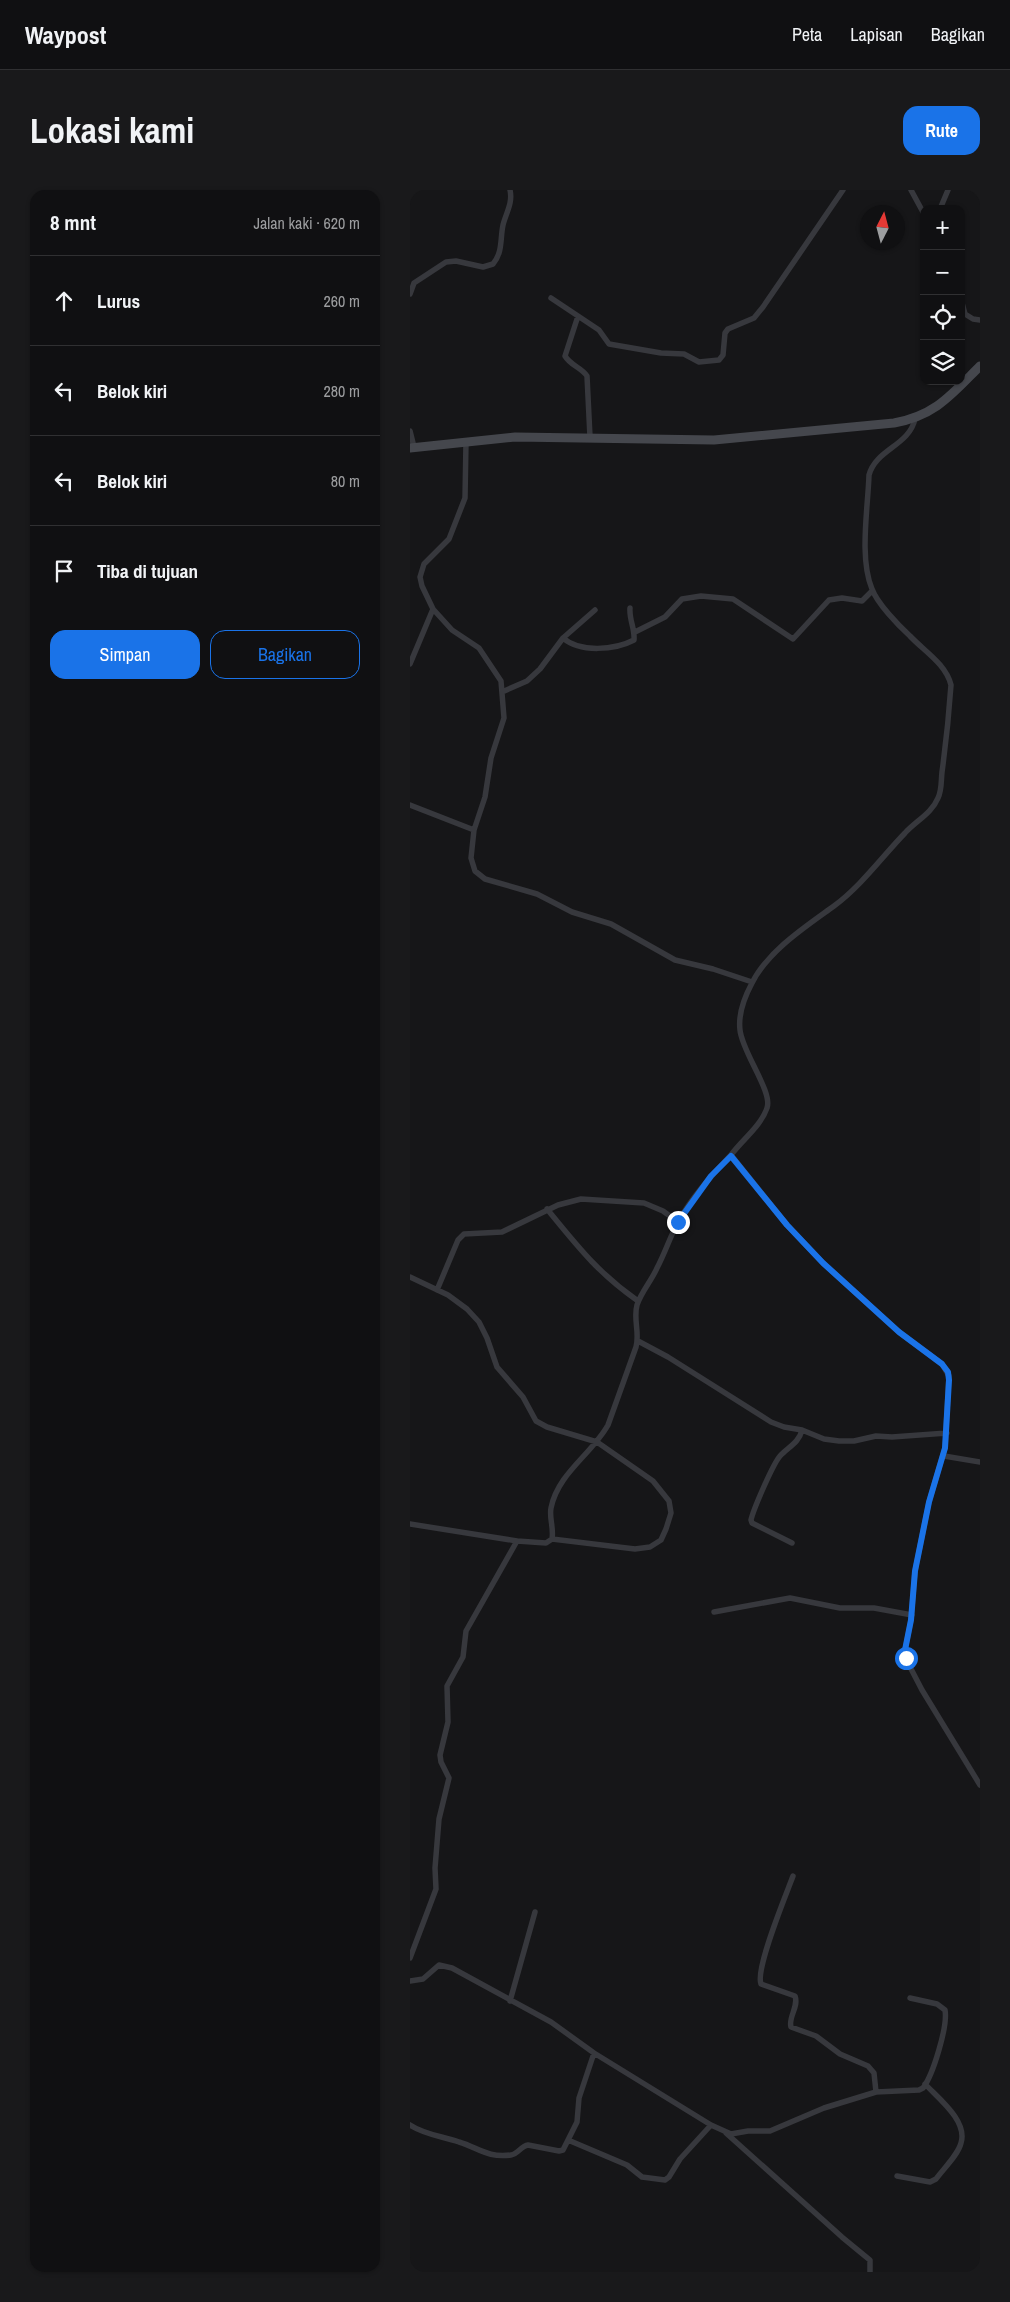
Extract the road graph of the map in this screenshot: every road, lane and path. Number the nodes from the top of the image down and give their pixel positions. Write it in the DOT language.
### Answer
graph roads {
  1 [pos="510,190"];
  2 [pos="843,190"];
  3 [pos="911,190"];
  4 [pos="948,190"];
  5 [pos="942,205"];
  6 [pos="920,207"];
  7 [pos="410,294"];
  8 [pos="550,298"];
  9 [pos="965,314"];
  10 [pos="578,316"];
  11 [pos="980,320"];
  12 [pos="980,366"];
  13 [pos="915,419"];
  14 [pos="410,431"];
  15 [pos="590,437"];
  16 [pos="466,442"];
  17 [pos="412,447"];
  18 [pos="872,591"];
  19 [pos="630,608"];
  20 [pos="433,609"];
  21 [pos="595,610"];
  22 [pos="635,632"];
  23 [pos="563,638"];
  24 [pos="410,664"];
  25 [pos="502,692"];
  26 [pos="410,805"];
  27 [pos="474,830"];
  28 [pos="752,982"];
  29 [pos="731,1156"];
  30 [pos="547,1209"];
  31 [pos="678,1222"];
  32 [pos="410,1277"];
  33 [pos="437,1290"];
  34 [pos="638,1301"];
  35 [pos="638,1341"];
  36 [pos="802,1430"];
  37 [pos="947,1432"];
  38 [pos="597,1442"];
  39 [pos="944,1456"];
  40 [pos="980,1462"];
  41 [pos="410,1524"];
  42 [pos="552,1539"];
  43 [pos="517,1542"];
  44 [pos="792,1544"];
  45 [pos="714,1612"];
  46 [pos="912,1615"];
  47 [pos="978,1774"];
  48 [pos="980,1785"];
  49 [pos="792,1876"];
  50 [pos="535,1912"];
  51 [pos="410,1958"];
  52 [pos="410,1981"];
  53 [pos="910,1998"];
  54 [pos="510,2000"];
  55 [pos="594,2053"];
  56 [pos="925,2084"];
  57 [pos="876,2092"];
  58 [pos="710,2125"];
  59 [pos="410,2126"];
  60 [pos="726,2133"];
  61 [pos="568,2140"];
  62 [pos="897,2176"];
  63 [pos="870,2272"];
  1 -- 7 [label="street"];
  2 -- 10 [label="street"];
  3 -- 6 [label="street"];
  4 -- 5 [label="street"];
  8 -- 10 [label="street"];
  9 -- 11 [label="street"];
  10 -- 15 [label="street"];
  12 -- 13 [label="main road"];
  13 -- 15 [label="main road"];
  13 -- 18 [label="street"];
  14 -- 17 [label="street"];
  15 -- 16 [label="main road"];
  16 -- 17 [label="main road"];
  16 -- 20 [label="street"];
  18 -- 22 [label="street"];
  18 -- 28 [label="street"];
  19 -- 22 [label="street"];
  20 -- 24 [label="street"];
  20 -- 25 [label="street"];
  21 -- 23 [label="street"];
  22 -- 23 [label="street"];
  23 -- 25 [label="street"];
  25 -- 27 [label="street"];
  26 -- 27 [label="street"];
  27 -- 28 [label="street"];
  28 -- 29 [label="street"];
  29 -- 31 [label="street"];
  29 -- 37 [label="street"];
  30 -- 31 [label="street"];
  30 -- 33 [label="street"];
  30 -- 34 [label="street"];
  31 -- 34 [label="street"];
  32 -- 33 [label="street"];
  33 -- 38 [label="street"];
  34 -- 35 [label="street"];
  35 -- 36 [label="street"];
  35 -- 38 [label="street"];
  36 -- 37 [label="street"];
  36 -- 44 [label="street"];
  37 -- 39 [label="street"];
  38 -- 42 [label="street"];
  38 -- 42 [label="street"];
  39 -- 40 [label="street"];
  39 -- 46 [label="street"];
  41 -- 43 [label="street"];
  42 -- 43 [label="street"];
  43 -- 51 [label="street"];
  45 -- 46 [label="street"];
  46 -- 47 [label="street"];
  47 -- 48 [label="street"];
  49 -- 57 [label="street"];
  50 -- 54 [label="street"];
  52 -- 54 [label="street"];
  53 -- 56 [label="street"];
  54 -- 55 [label="street"];
  55 -- 58 [label="street"];
  55 -- 61 [label="street"];
  56 -- 57 [label="street"];
  56 -- 62 [label="street"];
  57 -- 60 [label="street"];
  58 -- 60 [label="street"];
  58 -- 61 [label="street"];
  59 -- 61 [label="street"];
  60 -- 63 [label="street"];
}
